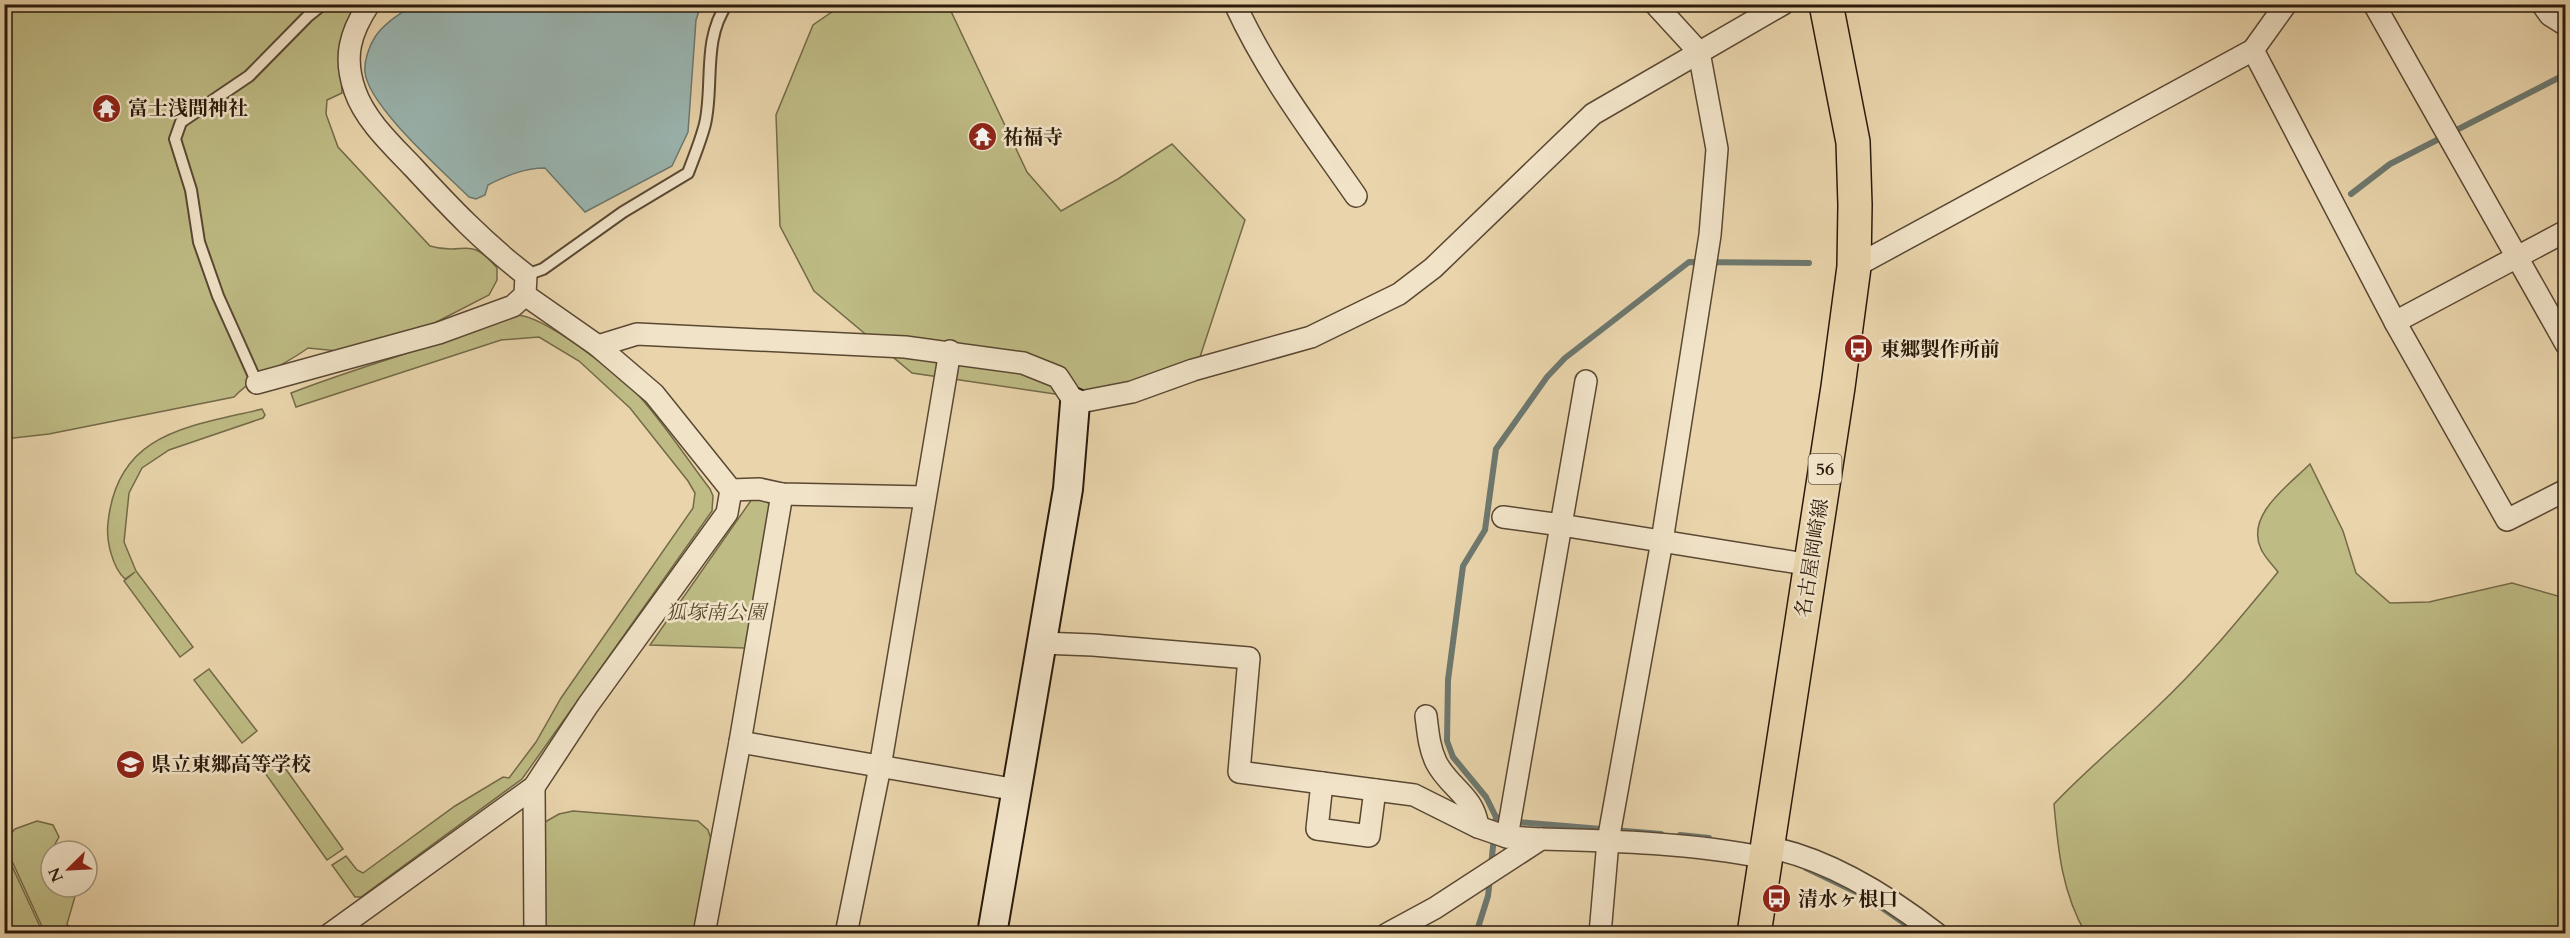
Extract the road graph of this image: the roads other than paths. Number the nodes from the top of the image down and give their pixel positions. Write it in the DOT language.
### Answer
graph roads {
  1 [pos="323,4"];
  2 [pos="369,4"];
  3 [pos="727,4"];
  4 [pos="1235,4"];
  5 [pos="1655,4"];
  6 [pos="1826,4"];
  7 [pos="2286,4"];
  8 [pos="2374,4"];
  9 [pos="2542,4"];
  10 [pos="1778,6"];
  11 [pos="2565,25"];
  12 [pos="2253,50"];
  13 [pos="1699,52"];
  14 [pos="1356,196"];
  15 [pos="2565,231"];
  16 [pos="2517,256"];
  17 [pos="1854,267"];
  18 [pos="525,285"];
  19 [pos="2395,322"];
  20 [pos="2565,344"];
  21 [pos="598,346"];
  22 [pos="950,351"];
  23 [pos="1586,381"];
  24 [pos="257,383"];
  25 [pos="1075,404"];
  26 [pos="731,490"];
  27 [pos="2565,490"];
  28 [pos="782,494"];
  29 [pos="925,497"];
  30 [pos="1503,517"];
  31 [pos="1561,525"];
  32 [pos="1662,541"];
  33 [pos="1811,565"];
  34 [pos="1041,643"];
  35 [pos="1426,716"];
  36 [pos="741,742"];
  37 [pos="880,767"];
  38 [pos="1322,783"];
  39 [pos="534,787"];
  40 [pos="1017,790"];
  41 [pos="1375,790"];
  42 [pos="1478,827"];
  43 [pos="1507,837"];
  44 [pos="1541,839"];
  45 [pos="1608,841"];
  46 [pos="1767,853"];
  47 [pos="330,933"];
  48 [pos="536,933"];
  49 [pos="704,933"];
  50 [pos="846,933"];
  51 [pos="992,933"];
  52 [pos="1387,933"];
  53 [pos="1600,933"];
  54 [pos="1754,933"];
  55 [pos="1937,933"];
  1 -- 24 [label="lane"];
  2 -- 18 [label="street"];
  3 -- 18 [label="lane"];
  4 -- 14 [label="street"];
  5 -- 13 [label="street"];
  6 -- 17 [label="main road, 名古屋岡崎線 / 56"];
  7 -- 12 [label="street"];
  8 -- 16 [label="street"];
  9 -- 11 [label="street"];
  10 -- 13 [label="street"];
  12 -- 17 [label="street"];
  12 -- 19 [label="street"];
  13 -- 25 [label="street"];
  13 -- 32 [label="street"];
  15 -- 16 [label="street"];
  16 -- 19 [label="street"];
  16 -- 20 [label="street"];
  17 -- 33 [label="main road, 名古屋岡崎線 / 56"];
  18 -- 21 [label="street"];
  18 -- 24 [label="street"];
  19 -- 27 [label="street"];
  21 -- 22 [label="street"];
  21 -- 26 [label="street"];
  22 -- 25 [label="street"];
  22 -- 29 [label="street"];
  23 -- 31 [label="street"];
  25 -- 34 [label="street"];
  26 -- 28 [label="street"];
  26 -- 39 [label="street"];
  28 -- 29 [label="street"];
  28 -- 36 [label="street"];
  29 -- 37 [label="street"];
  30 -- 31 [label="street"];
  31 -- 32 [label="street"];
  31 -- 43 [label="street"];
  32 -- 33 [label="street"];
  32 -- 45 [label="street"];
  33 -- 46 [label="main road, 名古屋岡崎線 / 56"];
  34 -- 38 [label="street"];
  34 -- 40 [label="street"];
  35 -- 42 [label="street"];
  36 -- 37 [label="street"];
  36 -- 49 [label="street"];
  37 -- 40 [label="street"];
  37 -- 50 [label="street"];
  38 -- 41 [label="street"];
  38 -- 41 [label="street"];
  39 -- 47 [label="street"];
  39 -- 48 [label="street"];
  40 -- 51 [label="street"];
  41 -- 42 [label="street"];
  42 -- 43 [label="street"];
  43 -- 44 [label="street"];
  44 -- 45 [label="street"];
  44 -- 52 [label="street"];
  45 -- 46 [label="street"];
  45 -- 53 [label="street"];
  46 -- 54 [label="main road, 名古屋岡崎線 / 56"];
  46 -- 55 [label="street"];
}
